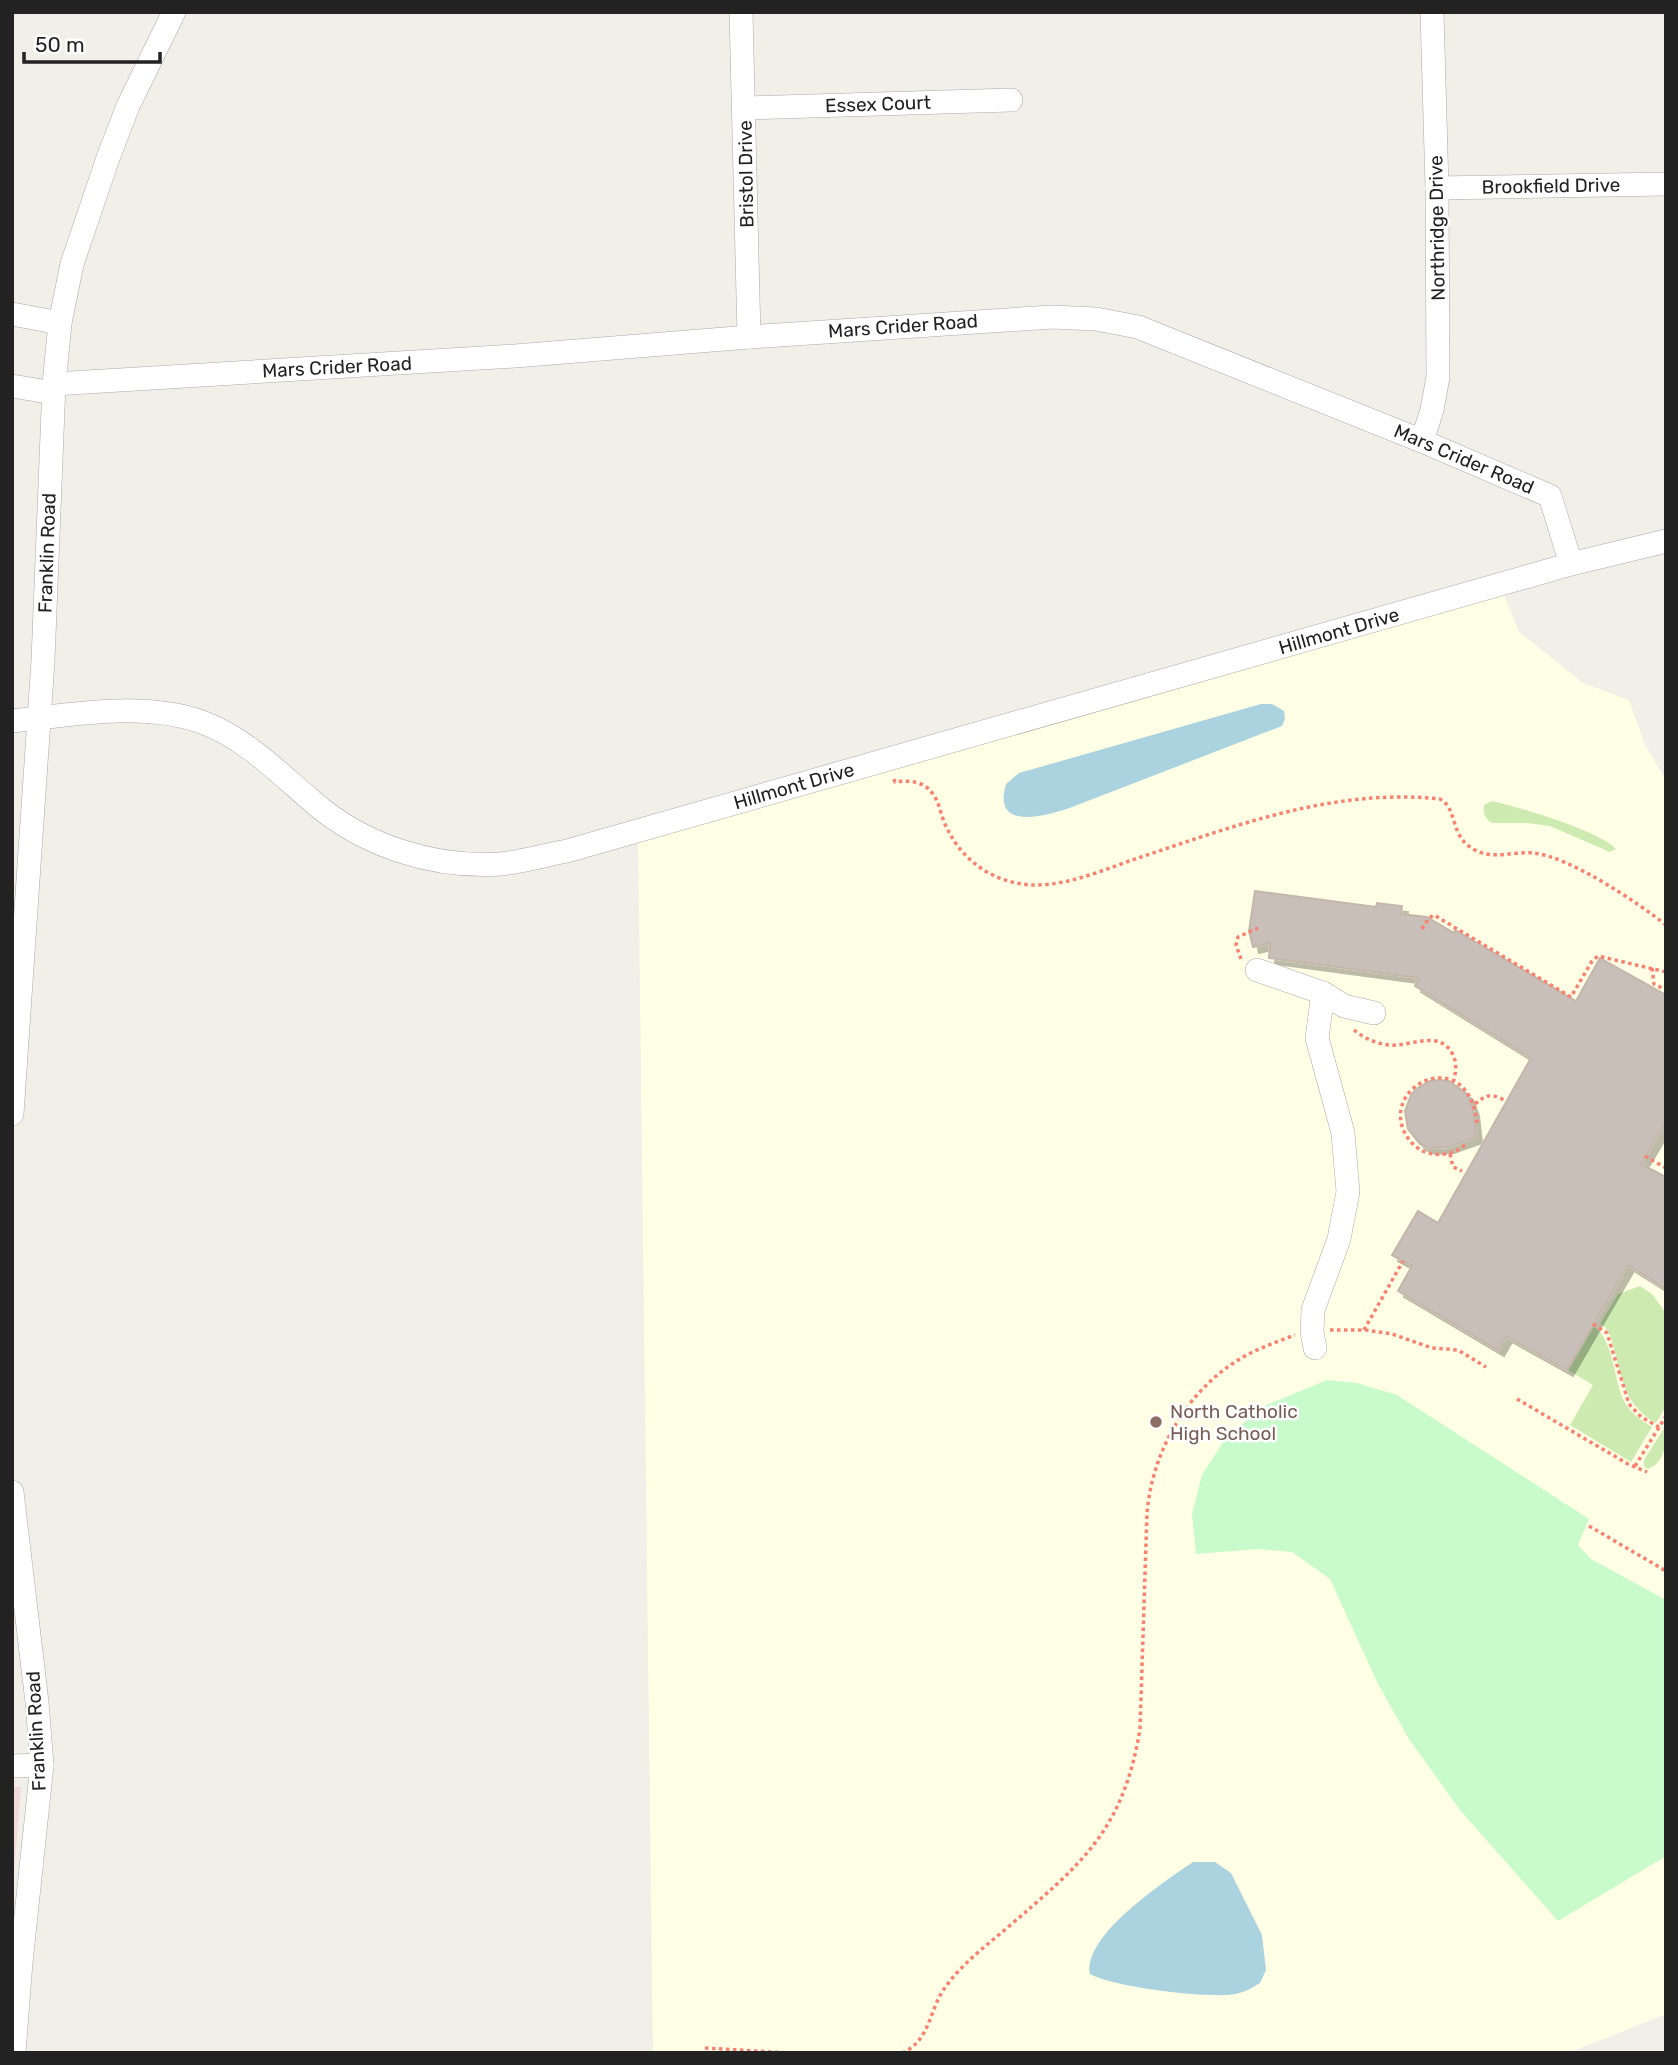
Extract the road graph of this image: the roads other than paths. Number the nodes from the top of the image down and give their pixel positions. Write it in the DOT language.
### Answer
graph roads {
  1 [pos="174,12"];
  2 [pos="741,12"];
  3 [pos="1432,12"];
  4 [pos="1011,100"];
  5 [pos="745,108"];
  6 [pos="1666,184"];
  7 [pos="1437,188"];
  8 [pos="12,314"];
  9 [pos="60,323"];
  10 [pos="749,337"];
  11 [pos="12,386"];
  12 [pos="54,388"];
  13 [pos="1422,441"];
  14 [pos="1666,541"];
  15 [pos="1571,564"];
  16 [pos="38,718"];
  17 [pos="12,720"];
  18 [pos="1256,970"];
  19 [pos="1331,998"];
  20 [pos="1374,1013"];
  21 [pos="12,1114"];
  22 [pos="1314,1340"];
  23 [pos="12,1492"];
  24 [pos="42,1765"];
  25 [pos="12,1766"];
  26 [pos="20,1912"];
  27 [pos="17,1951"];
  28 [pos="14,2053"];
  1 -- 9 [label="street, Franklin Road"];
  2 -- 5 [label="street, Bristol Drive"];
  3 -- 7 [label="street, Northridge Drive"];
  4 -- 5 [label="street, Essex Court"];
  5 -- 10 [label="street, Bristol Drive"];
  6 -- 7 [label="street, Brookfield Drive"];
  7 -- 13 [label="street, Northridge Drive"];
  8 -- 9 [label="street"];
  9 -- 12 [label="street, Franklin Road"];
  10 -- 12 [label="street, Mars Crider Road"];
  10 -- 13 [label="street, Mars Crider Road"];
  11 -- 12 [label="street, Mars Crider Road"];
  12 -- 16 [label="street, Franklin Road"];
  13 -- 15 [label="street, Mars Crider Road"];
  14 -- 15 [label="street"];
  15 -- 16 [label="street, Hillmont Drive"];
  16 -- 17 [label="street, Hillmont Drive"];
  16 -- 21 [label="street, Franklin Road"];
  18 -- 19 [label="street"];
  19 -- 20 [label="street"];
  19 -- 22 [label="street"];
  23 -- 24 [label="street, Franklin Road"];
  24 -- 25 [label="street"];
  24 -- 26 [label="street, Franklin Road"];
  26 -- 27 [label="street, Franklin Road"];
  27 -- 28 [label="street, Franklin Road"];
}
